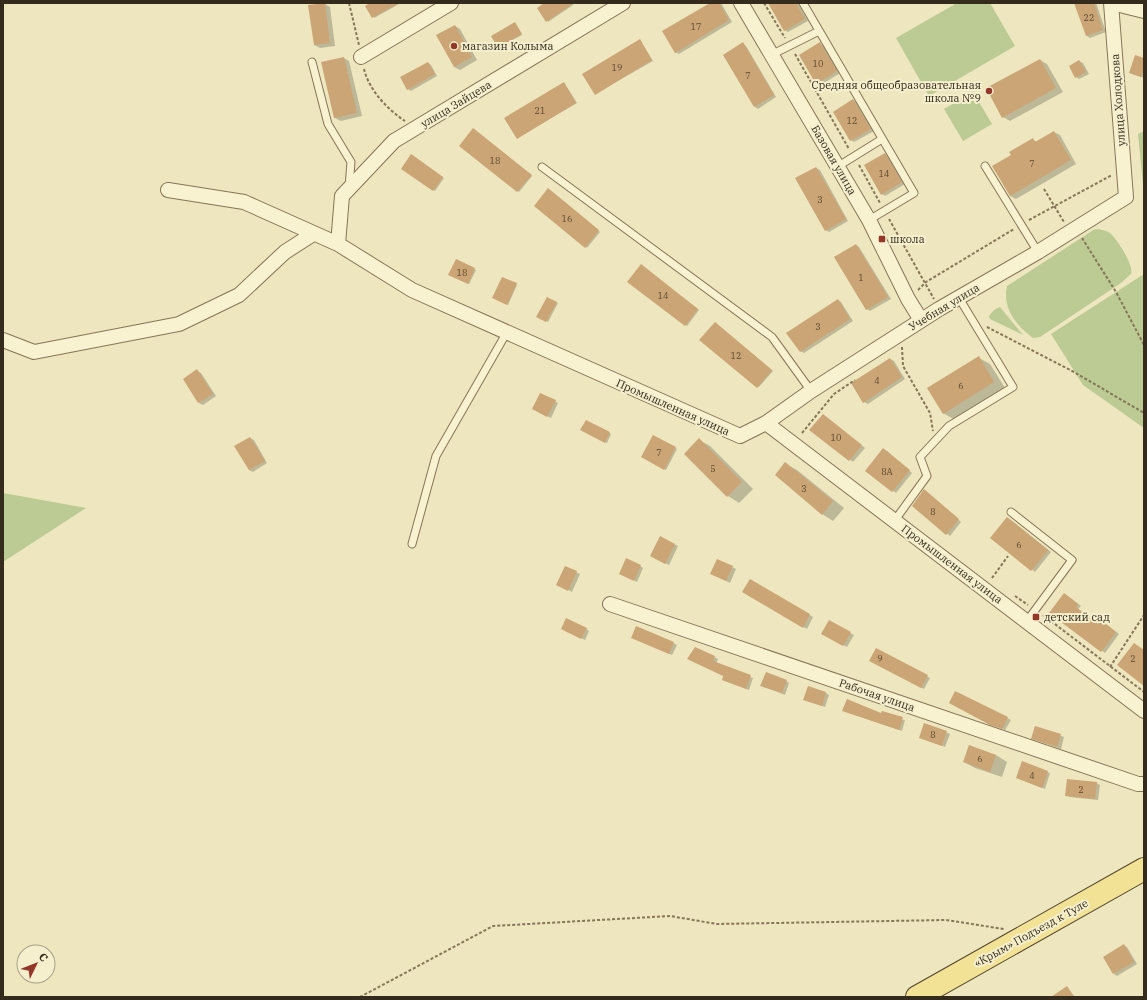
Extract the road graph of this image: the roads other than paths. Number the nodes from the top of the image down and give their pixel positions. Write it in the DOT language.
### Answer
graph roads {
  1 [pos="451,3"];
  2 [pos="623,3"];
  3 [pos="803,3"];
  4 [pos="1111,3"];
  5 [pos="745,4"];
  6 [pos="1144,11"];
  7 [pos="819,31"];
  8 [pos="773,54"];
  9 [pos="362,57"];
  10 [pos="312,62"];
  11 [pos="882,139"];
  12 [pos="542,166"];
  13 [pos="984,166"];
  14 [pos="837,167"];
  15 [pos="349,189"];
  16 [pos="168,190"];
  17 [pos="1126,197"];
  18 [pos="869,220"];
  19 [pos="313,234"];
  20 [pos="338,244"];
  21 [pos="1038,252"];
  22 [pos="959,298"];
  23 [pos="921,320"];
  24 [pos="507,332"];
  25 [pos="3,340"];
  26 [pos="811,390"];
  27 [pos="766,423"];
  28 [pos="1012,512"];
  29 [pos="895,520"];
  30 [pos="412,544"];
  31 [pos="610,604"];
  32 [pos="1027,621"];
  33 [pos="1144,711"];
  34 [pos="1144,784"];
  35 [pos="1144,869"];
  36 [pos="917,997"];
  1 -- 9 [label="street"];
  2 -- 15 [label="street, улица Зайцева"];
  3 -- 7 [label="lane"];
  4 -- 6 [label="street"];
  4 -- 17 [label="street, улица Холодкова"];
  5 -- 8 [label="street, Базовая улица"];
  7 -- 8 [label="lane"];
  7 -- 11 [label="lane"];
  8 -- 14 [label="street, Базовая улица"];
  10 -- 15 [label="lane"];
  11 -- 14 [label="lane"];
  11 -- 18 [label="lane"];
  12 -- 26 [label="lane"];
  13 -- 21 [label="lane"];
  14 -- 18 [label="street, Базовая улица"];
  15 -- 20 [label="street, улица Зайцева"];
  16 -- 19 [label="street, Промышленная улица"];
  17 -- 21 [label="street, Учебная улица"];
  18 -- 23 [label="street, Базовая улица"];
  19 -- 20 [label="street, Промышленная улица"];
  19 -- 25 [label="street"];
  20 -- 24 [label="street, Промышленная улица"];
  21 -- 22 [label="street, Учебная улица"];
  22 -- 23 [label="street, Учебная улица"];
  22 -- 29 [label="lane"];
  23 -- 26 [label="street, Учебная улица"];
  24 -- 27 [label="street, Промышленная улица"];
  24 -- 30 [label="lane"];
  26 -- 27 [label="street, Учебная улица"];
  27 -- 29 [label="street, Промышленная улица"];
  28 -- 32 [label="lane"];
  29 -- 32 [label="street, Промышленная улица"];
  31 -- 34 [label="street, Рабочая улица"];
  32 -- 33 [label="street, Промышленная улица"];
  35 -- 36 [label="main road, «Крым» Подъезд к Туле"];
}
